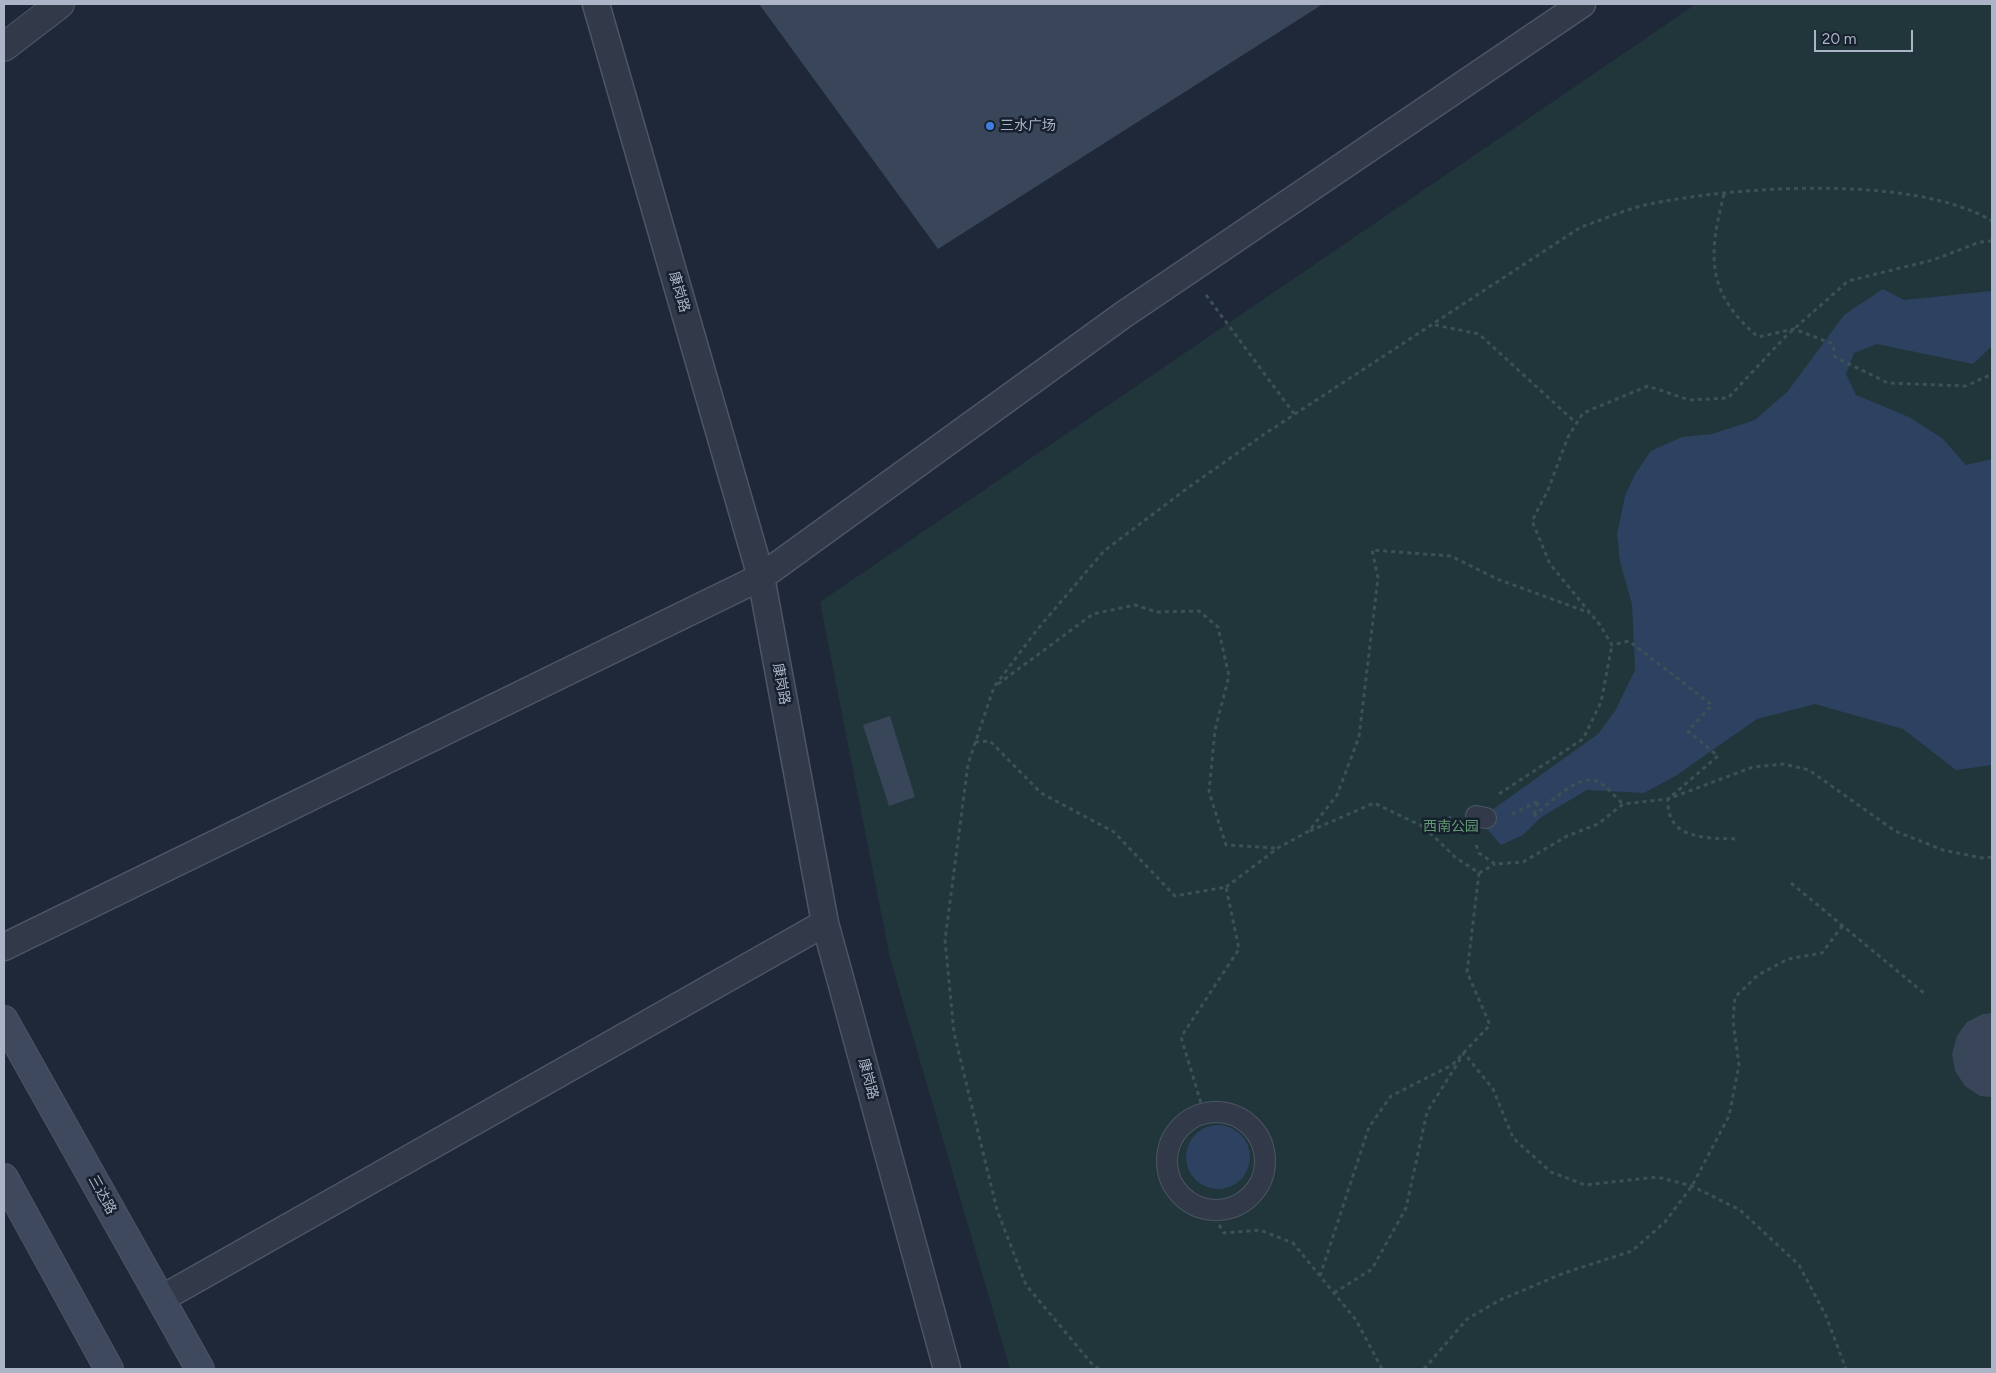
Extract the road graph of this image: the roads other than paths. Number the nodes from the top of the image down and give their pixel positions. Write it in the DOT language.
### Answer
graph roads {
  1 [pos="60,4"];
  2 [pos="596,4"];
  3 [pos="1582,4"];
  4 [pos="4,47"];
  5 [pos="761,577"];
  6 [pos="825,923"];
  7 [pos="4,947"];
  8 [pos="4,1020"];
  9 [pos="1204,1114"];
  10 [pos="4,1178"];
  11 [pos="161,1299"];
  12 [pos="109,1369"];
  13 [pos="200,1369"];
  14 [pos="947,1369"];
  1 -- 4 [label="street"];
  2 -- 5 [label="street, 康岗路"];
  3 -- 5 [label="street"];
  5 -- 6 [label="street, 康岗路"];
  5 -- 7 [label="street"];
  6 -- 11 [label="street"];
  6 -- 14 [label="street, 康岗路"];
  8 -- 11 [label="main road, 三达路"];
  9 -- 9 [label="street"];
  10 -- 12 [label="main road"];
  11 -- 13 [label="main road, 三达路"];
}
